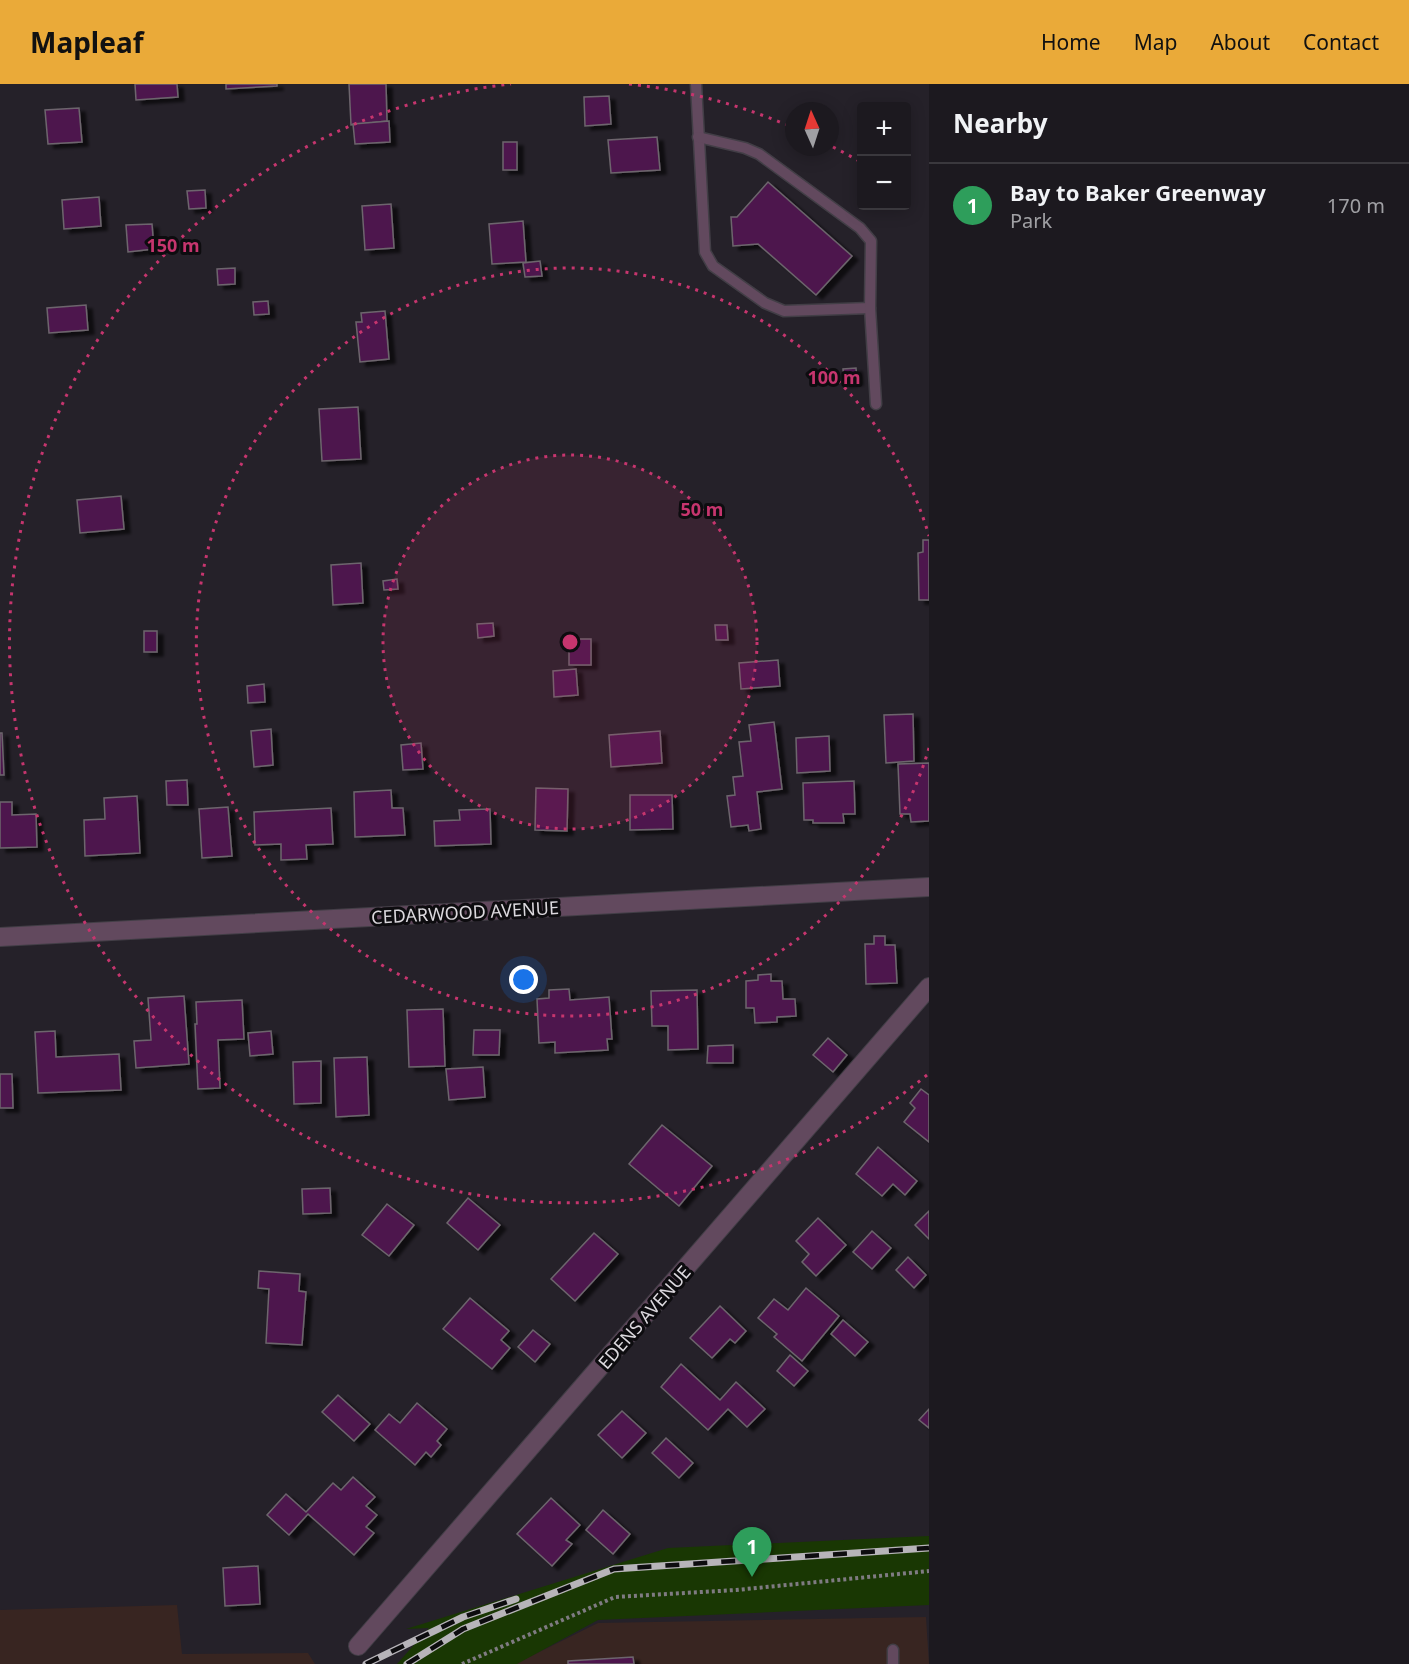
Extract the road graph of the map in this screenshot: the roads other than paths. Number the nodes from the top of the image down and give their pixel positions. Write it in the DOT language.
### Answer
graph roads {
  1 [pos="696,84"];
  2 [pos="698,137"];
  3 [pos="870,308"];
  4 [pos="876,404"];
  5 [pos="929,886"];
  6 [pos="0,937"];
  7 [pos="929,987"];
  8 [pos="358,1646"];
  9 [pos="893,1650"];
  10 [pos="893,1664"];
  1 -- 2 [label="lane"];
  2 -- 3 [label="lane"];
  2 -- 3 [label="lane"];
  3 -- 4 [label="lane"];
  5 -- 6 [label="street, CEDARWOOD AVENUE"];
  7 -- 8 [label="street, EDENS AVENUE"];
  9 -- 10 [label="lane"];
}
